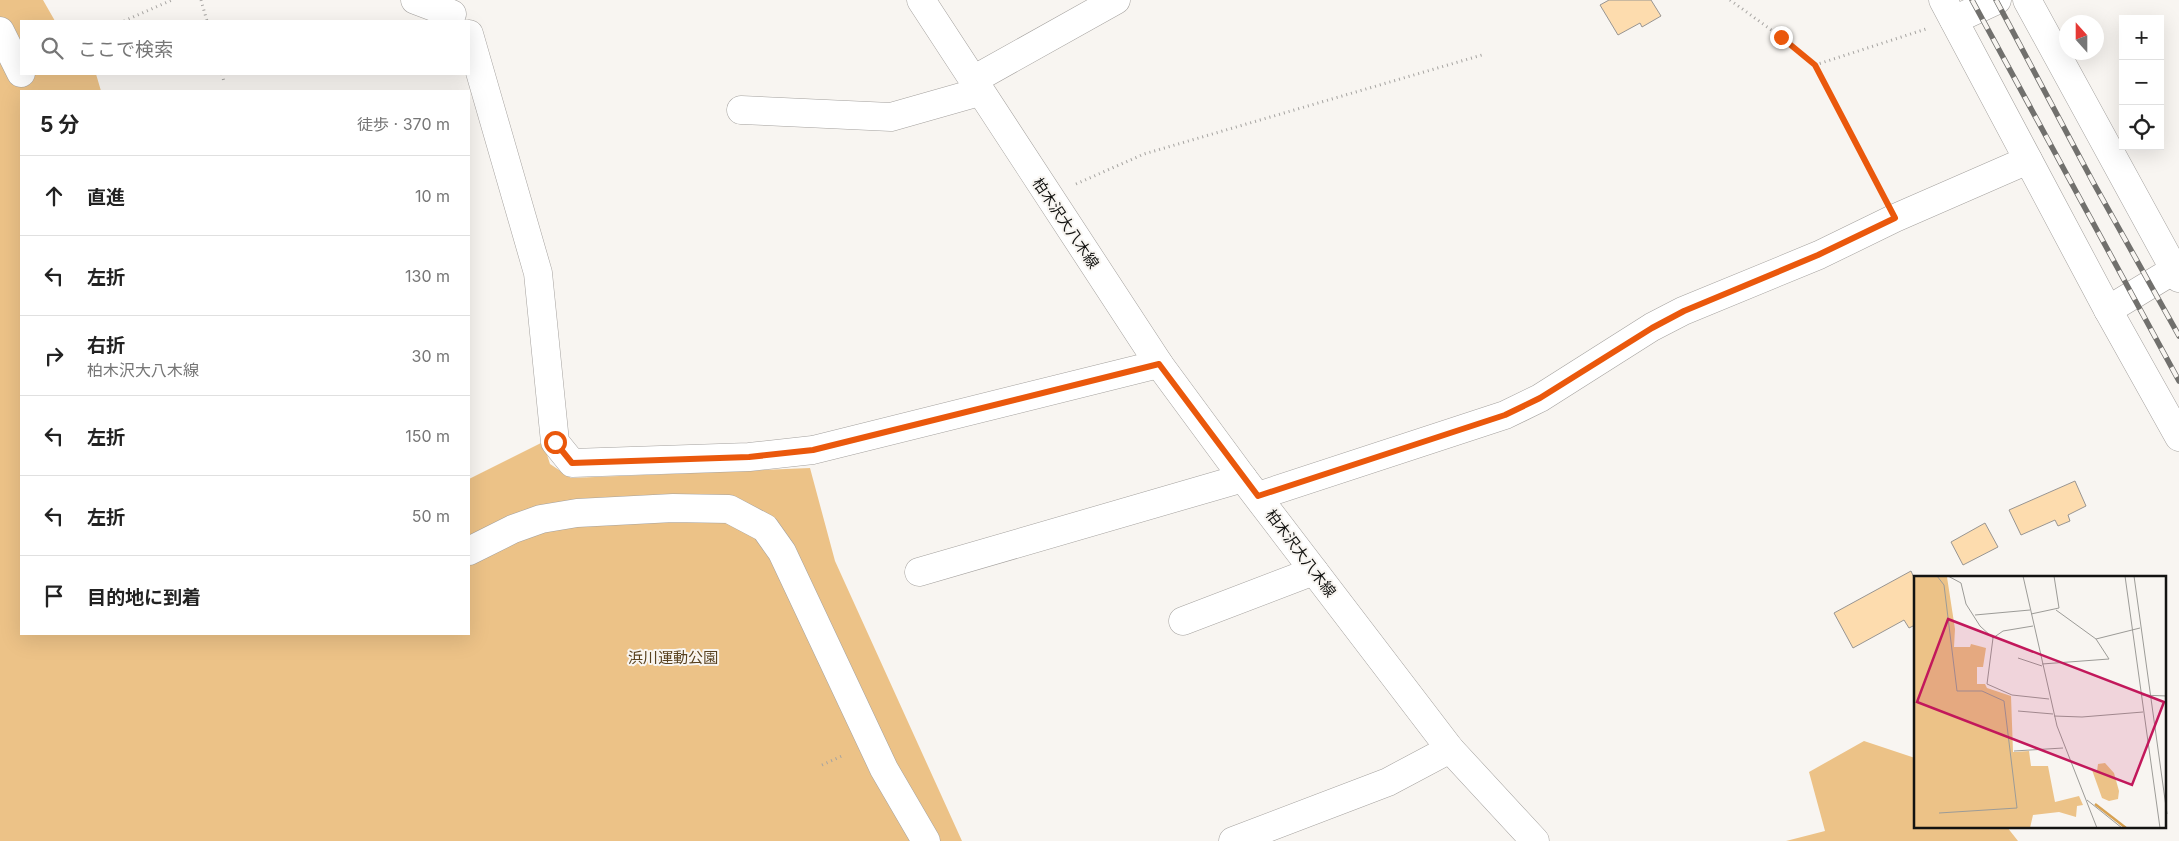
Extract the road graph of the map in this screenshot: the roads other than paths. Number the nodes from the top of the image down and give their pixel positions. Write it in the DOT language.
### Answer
graph roads {
  1 [pos="415,0"];
  2 [pos="921,0"];
  3 [pos="1116,0"];
  4 [pos="1997,0"];
  5 [pos="2027,0"];
  6 [pos="1948,10"];
  7 [pos="460,17"];
  8 [pos="0,31"];
  9 [pos="470,50"];
  10 [pos="20,71"];
  11 [pos="22,75"];
  12 [pos="976,86"];
  13 [pos="30,90"];
  14 [pos="741,110"];
  15 [pos="2028,160"];
  16 [pos="2177,274"];
  17 [pos="2108,310"];
  18 [pos="1159,364"];
  19 [pos="2179,437"];
  20 [pos="1251,487"];
  21 [pos="470,551"];
  22 [pos="1314,571"];
  23 [pos="919,572"];
  24 [pos="1183,621"];
  25 [pos="1450,749"];
  26 [pos="926,841"];
  27 [pos="1233,841"];
  28 [pos="1535,841"];
  1 -- 7 [label="street"];
  2 -- 12 [label="street, 柏木沢大八木線"];
  3 -- 12 [label="street"];
  4 -- 6 [label="street"];
  5 -- 16 [label="street"];
  6 -- 15 [label="street"];
  8 -- 10 [label="street"];
  9 -- 18 [label="street"];
  11 -- 13 [label="street"];
  12 -- 14 [label="street"];
  12 -- 18 [label="street, 柏木沢大八木線"];
  15 -- 17 [label="street"];
  15 -- 20 [label="street"];
  16 -- 17 [label="street"];
  17 -- 19 [label="street"];
  18 -- 20 [label="street, 柏木沢大八木線"];
  20 -- 22 [label="street, 柏木沢大八木線"];
  20 -- 23 [label="street"];
  21 -- 26 [label="street"];
  22 -- 24 [label="street"];
  22 -- 25 [label="street, 柏木沢大八木線"];
  25 -- 27 [label="street"];
  25 -- 28 [label="street, 柏木沢大八木線"];
}
